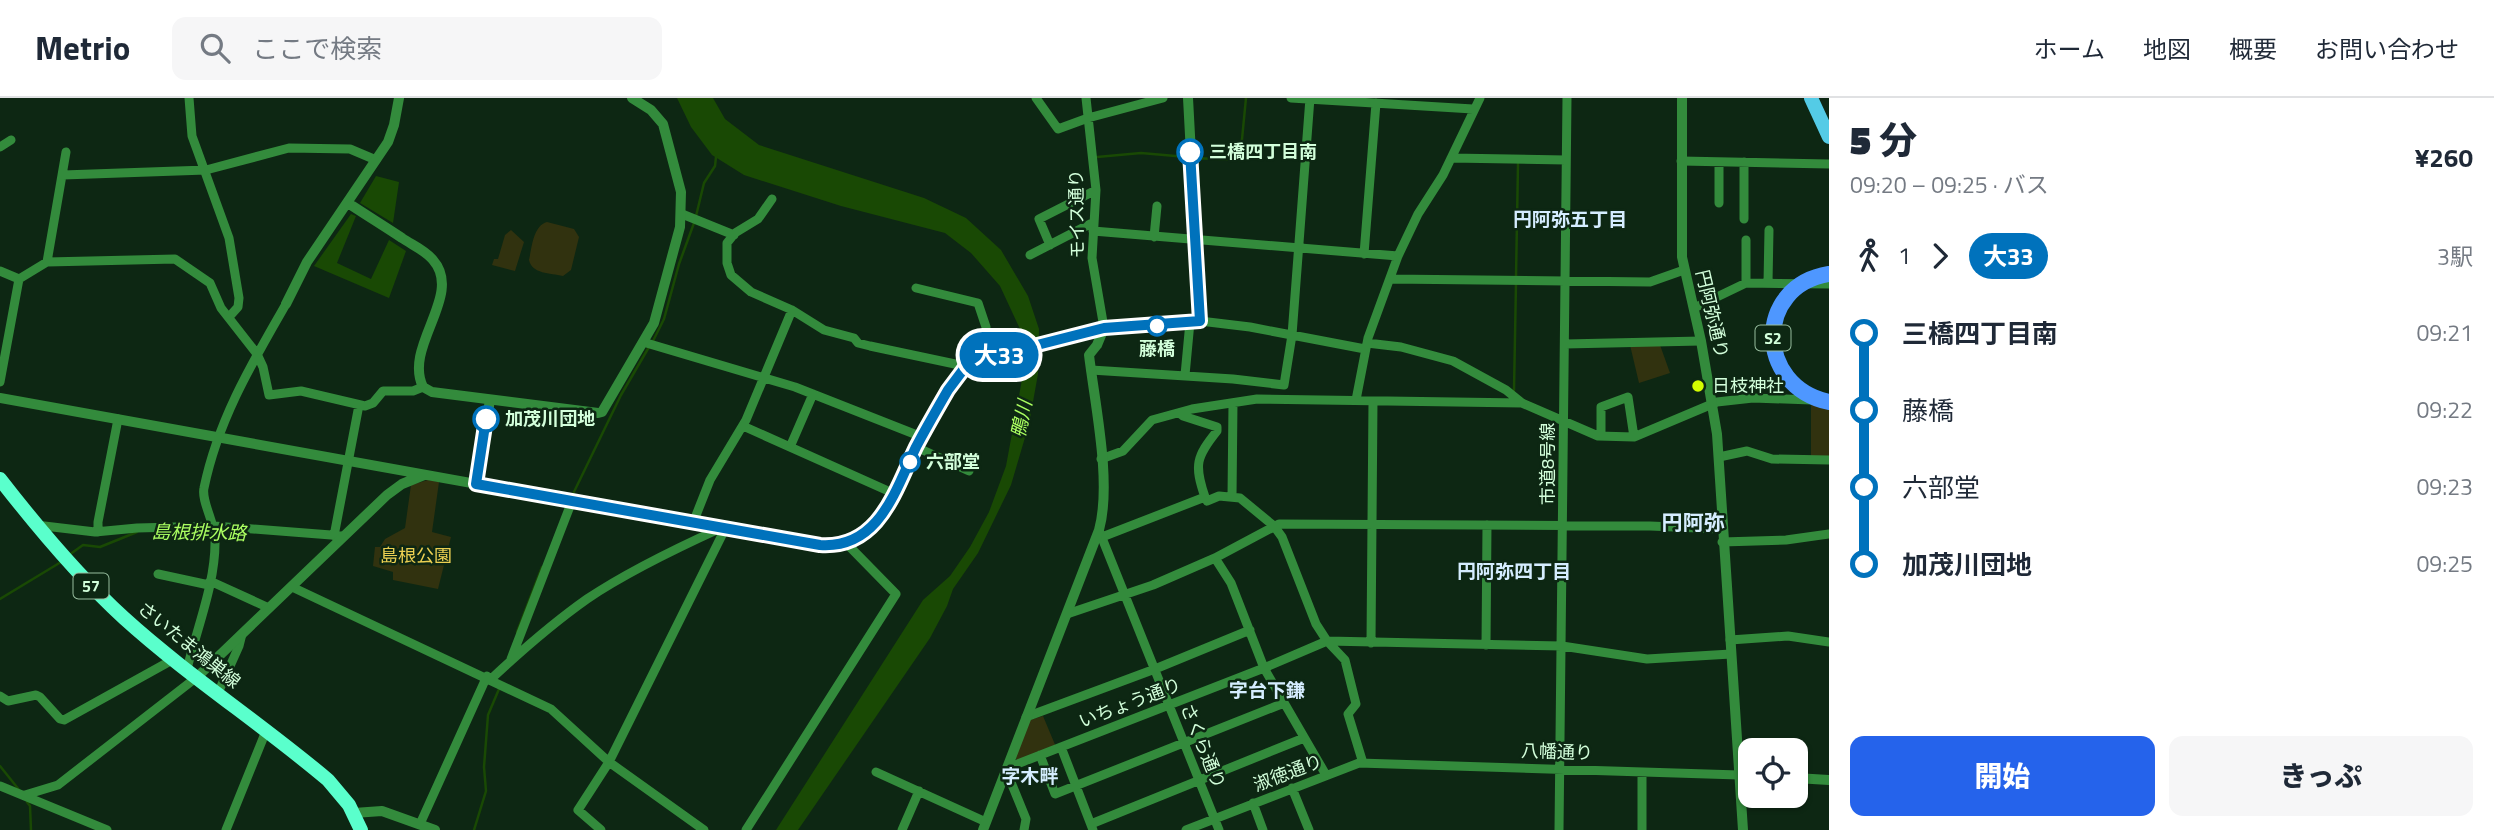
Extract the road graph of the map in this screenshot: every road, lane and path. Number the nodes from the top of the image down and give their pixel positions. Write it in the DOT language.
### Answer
graph roads {
  1 [pos="189,98"];
  2 [pos="399,98"];
  3 [pos="632,98"];
  4 [pos="1036,98"];
  5 [pos="1086,98"];
  6 [pos="1163,98"];
  7 [pos="1188,98"];
  8 [pos="1291,98"];
  9 [pos="1480,98"];
  10 [pos="1567,98"];
  11 [pos="1682,98"];
  12 [pos="1811,98"];
  13 [pos="1310,99"];
  14 [pos="1426,102"];
  15 [pos="1376,103"];
  16 [pos="1474,109"];
  17 [pos="1088,118"];
  18 [pos="1829,137"];
  19 [pos="11,140"];
  20 [pos="0,147"];
  21 [pos="66,152"];
  22 [pos="1451,158"];
  23 [pos="376,160"];
  24 [pos="1566,160"];
  25 [pos="1681,161"];
  26 [pos="1719,162"];
  27 [pos="1745,162"];
  28 [pos="1829,164"];
  29 [pos="206,170"];
  30 [pos="63,175"];
  31 [pos="1096,190"];
  32 [pos="772,199"];
  33 [pos="348,203"];
  34 [pos="1719,203"];
  35 [pos="1157,206"];
  36 [pos="681,214"];
  37 [pos="1744,219"];
  38 [pos="1094,227"];
  39 [pos="1769,230"];
  40 [pos="734,235"];
  41 [pos="1154,237"];
  42 [pos="1195,240"];
  43 [pos="1746,240"];
  44 [pos="1051,245"];
  45 [pos="1298,248"];
  46 [pos="1364,254"];
  47 [pos="1030,255"];
  48 [pos="1398,256"];
  49 [pos="47,262"];
  50 [pos="1684,270"];
  51 [pos="0,271"];
  52 [pos="1829,274"];
  53 [pos="19,279"];
  54 [pos="1390,279"];
  55 [pos="1566,281"];
  56 [pos="1746,283"];
  57 [pos="1768,283"];
  58 [pos="1829,284"];
  59 [pos="916,288"];
  60 [pos="286,304"];
  61 [pos="1694,308"];
  62 [pos="792,310"];
  63 [pos="229,317"];
  64 [pos="1195,322"];
  65 [pos="1104,328"];
  66 [pos="1292,335"];
  67 [pos="1701,341"];
  68 [pos="643,342"];
  69 [pos="1565,344"];
  70 [pos="1366,346"];
  71 [pos="997,353"];
  72 [pos="257,354"];
  73 [pos="963,370"];
  74 [pos="1091,370"];
  75 [pos="1185,375"];
  76 [pos="765,378"];
  77 [pos="0,382"];
  78 [pos="423,387"];
  79 [pos="813,394"];
  80 [pos="0,398"];
  81 [pos="490,400"];
  82 [pos="1356,400"];
  83 [pos="1373,401"];
  84 [pos="1829,401"];
  85 [pos="1233,403"];
  86 [pos="1522,403"];
  87 [pos="1713,403"];
  88 [pos="359,405"];
  89 [pos="1179,413"];
  90 [pos="118,419"];
  91 [pos="1564,423"];
  92 [pos="743,426"];
  93 [pos="219,436"];
  94 [pos="1601,436"];
  95 [pos="922,437"];
  96 [pos="1634,437"];
  97 [pos="790,447"];
  98 [pos="916,447"];
  99 [pos="1719,457"];
  100 [pos="1101,459"];
  101 [pos="349,460"];
  102 [pos="1829,460"];
  103 [pos="969,471"];
  104 [pos="427,474"];
  105 [pos="0,480"];
  106 [pos="476,484"];
  107 [pos="895,494"];
  108 [pos="1205,497"];
  109 [pos="1232,497"];
  110 [pos="572,501"];
  111 [pos="693,523"];
  112 [pos="1372,524"];
  113 [pos="36,525"];
  114 [pos="1487,525"];
  115 [pos="1274,526"];
  116 [pos="1563,526"];
  117 [pos="723,528"];
  118 [pos="214,529"];
  119 [pos="1722,529"];
  120 [pos="98,532"];
  121 [pos="1100,533"];
  122 [pos="1829,534"];
  123 [pos="339,536"];
  124 [pos="1723,542"];
  125 [pos="846,543"];
  126 [pos="1215,558"];
  127 [pos="158,574"];
  128 [pos="209,583"];
  129 [pos="292,587"];
  130 [pos="1126,595"];
  131 [pos="269,608"];
  132 [pos="1067,614"];
  133 [pos="1250,630"];
  134 [pos="242,634"];
  135 [pos="1730,640"];
  136 [pos="1327,641"];
  137 [pos="1829,642"];
  138 [pos="1371,643"];
  139 [pos="1486,645"];
  140 [pos="1562,646"];
  141 [pos="1731,654"];
  142 [pos="174,659"];
  143 [pos="510,661"];
  144 [pos="1264,668"];
  145 [pos="1155,669"];
  146 [pos="192,673"];
  147 [pos="489,678"];
  148 [pos="218,693"];
  149 [pos="0,696"];
  150 [pos="1283,703"];
  151 [pos="1169,705"];
  152 [pos="1026,717"];
  153 [pos="266,731"];
  154 [pos="1304,738"];
  155 [pos="1741,738"];
  156 [pos="1184,742"];
  157 [pos="1062,747"];
  158 [pos="1040,755"];
  159 [pos="609,762"];
  160 [pos="1363,763"];
  161 [pos="1006,769"];
  162 [pos="1560,769"];
  163 [pos="876,772"];
  164 [pos="1642,773"];
  165 [pos="1326,775"];
  166 [pos="1738,776"];
  167 [pos="1808,779"];
  168 [pos="1199,780"];
  169 [pos="1829,780"];
  170 [pos="1076,785"];
  171 [pos="0,786"];
  172 [pos="1292,788"];
  173 [pos="919,791"];
  174 [pos="25,795"];
  175 [pos="1253,803"];
  176 [pos="1744,808"];
  177 [pos="354,813"];
  178 [pos="1214,818"];
  179 [pos="420,824"];
  180 [pos="985,826"];
  181 [pos="1092,827"];
  182 [pos="107,830"];
  183 [pos="226,830"];
  184 [pos="362,830"];
  185 [pos="435,830"];
  186 [pos="601,830"];
  187 [pos="704,830"];
  188 [pos="746,830"];
  189 [pos="902,830"];
  190 [pos="1024,830"];
  191 [pos="1185,830"];
  192 [pos="1219,830"];
  193 [pos="1263,830"];
  194 [pos="1309,830"];
  195 [pos="1559,830"];
  196 [pos="1642,830"];
  197 [pos="1743,830"];
  1 -- 29 [label="street"];
  2 -- 23 [label="street"];
  3 -- 36 [label="street"];
  4 -- 17 [label="street"];
  5 -- 17 [label="street, モイス通り"];
  6 -- 17 [label="street"];
  7 -- 42 [label="street"];
  8 -- 13 [label="street"];
  9 -- 16 [label="street"];
  10 -- 24 [label="street, 市道8号線"];
  11 -- 25 [label="street, 円阿弥通り"];
  12 -- 18 [label="highway"];
  13 -- 15 [label="street"];
  13 -- 45 [label="street"];
  14 -- 15 [label="street"];
  14 -- 16 [label="street"];
  15 -- 46 [label="street"];
  16 -- 22 [label="street"];
  17 -- 31 [label="street, モイス通り"];
  19 -- 20 [label="street"];
  21 -- 30 [label="street"];
  22 -- 24 [label="street"];
  22 -- 48 [label="street"];
  23 -- 29 [label="street"];
  23 -- 33 [label="street"];
  24 -- 55 [label="street, 市道8号線"];
  25 -- 26 [label="street"];
  25 -- 50 [label="street, 円阿弥通り"];
  26 -- 27 [label="street"];
  26 -- 34 [label="street"];
  27 -- 28 [label="street"];
  27 -- 37 [label="street"];
  29 -- 30 [label="street"];
  29 -- 63 [label="street"];
  30 -- 49 [label="street"];
  31 -- 38 [label="street, モイス通り"];
  31 -- 44 [label="street"];
  32 -- 40 [label="street"];
  33 -- 60 [label="street"];
  33 -- 78 [label="street"];
  35 -- 41 [label="street"];
  36 -- 40 [label="street"];
  36 -- 68 [label="street"];
  38 -- 41 [label="street"];
  38 -- 44 [label="street"];
  38 -- 65 [label="street, モイス通り"];
  39 -- 57 [label="street"];
  40 -- 62 [label="street"];
  41 -- 42 [label="street"];
  42 -- 45 [label="street"];
  42 -- 64 [label="street"];
  43 -- 56 [label="street"];
  44 -- 47 [label="street"];
  45 -- 46 [label="street"];
  45 -- 66 [label="street"];
  46 -- 48 [label="street"];
  48 -- 54 [label="street"];
  49 -- 53 [label="street"];
  49 -- 63 [label="street"];
  50 -- 55 [label="street"];
  50 -- 61 [label="street, 円阿弥通り"];
  51 -- 53 [label="street"];
  52 -- 84 [label="highway, S2"];
  53 -- 77 [label="street"];
  54 -- 55 [label="street"];
  54 -- 70 [label="street"];
  55 -- 69 [label="street, 市道8号線"];
  56 -- 57 [label="street"];
  56 -- 61 [label="street"];
  57 -- 58 [label="street"];
  59 -- 71 [label="street"];
  60 -- 72 [label="street"];
  61 -- 67 [label="street, 円阿弥通り"];
  62 -- 73 [label="street"];
  62 -- 76 [label="street"];
  63 -- 72 [label="street"];
  64 -- 65 [label="street"];
  64 -- 66 [label="street"];
  64 -- 75 [label="street"];
  65 -- 71 [label="street"];
  65 -- 74 [label="street"];
  66 -- 70 [label="street"];
  66 -- 75 [label="street"];
  67 -- 69 [label="street"];
  67 -- 87 [label="street, 円阿弥通り"];
  68 -- 76 [label="street"];
  68 -- 81 [label="street"];
  69 -- 91 [label="street, 市道8号線"];
  70 -- 82 [label="street"];
  70 -- 86 [label="street"];
  71 -- 73 [label="street"];
  72 -- 88 [label="street"];
  72 -- 93 [label="street"];
  73 -- 95 [label="street"];
  74 -- 75 [label="street"];
  74 -- 100 [label="street"];
  76 -- 79 [label="street"];
  76 -- 92 [label="street"];
  78 -- 81 [label="street"];
  78 -- 88 [label="street"];
  79 -- 95 [label="street"];
  79 -- 97 [label="street"];
  80 -- 90 [label="street"];
  81 -- 106 [label="street"];
  82 -- 83 [label="street"];
  82 -- 85 [label="street"];
  83 -- 86 [label="street"];
  83 -- 112 [label="street"];
  84 -- 87 [label="street"];
  85 -- 89 [label="street"];
  85 -- 109 [label="street"];
  86 -- 91 [label="street"];
  87 -- 96 [label="street"];
  87 -- 99 [label="street, 円阿弥通り"];
  88 -- 101 [label="street"];
  89 -- 100 [label="street"];
  89 -- 108 [label="street"];
  90 -- 93 [label="street"];
  90 -- 120 [label="street"];
  91 -- 94 [label="street"];
  91 -- 116 [label="street, 市道8号線"];
  92 -- 97 [label="street"];
  92 -- 111 [label="street"];
  93 -- 101 [label="street"];
  93 -- 118 [label="street"];
  94 -- 96 [label="street"];
  94 -- 96 [label="street"];
  95 -- 98 [label="street"];
  97 -- 107 [label="street"];
  98 -- 103 [label="street"];
  98 -- 107 [label="street"];
  99 -- 102 [label="street"];
  99 -- 119 [label="street, 円阿弥通り"];
  100 -- 121 [label="street"];
  101 -- 104 [label="street"];
  101 -- 123 [label="street"];
  104 -- 106 [label="street"];
  104 -- 123 [label="street"];
  105 -- 113 [label="main road, さいたま鴻巣線 / 57"];
  106 -- 110 [label="street"];
  107 -- 125 [label="street"];
  108 -- 109 [label="street"];
  108 -- 121 [label="street"];
  109 -- 115 [label="street"];
  110 -- 111 [label="street"];
  110 -- 143 [label="street"];
  111 -- 117 [label="street"];
  112 -- 114 [label="street"];
  112 -- 115 [label="street"];
  112 -- 138 [label="street"];
  113 -- 120 [label="street"];
  113 -- 142 [label="main road, さいたま鴻巣線 / 57"];
  114 -- 116 [label="street"];
  114 -- 139 [label="street"];
  115 -- 126 [label="street"];
  115 -- 136 [label="street"];
  116 -- 119 [label="street"];
  116 -- 140 [label="street, 市道8号線"];
  117 -- 125 [label="street"];
  117 -- 143 [label="street"];
  117 -- 159 [label="street"];
  118 -- 120 [label="street"];
  118 -- 123 [label="street"];
  118 -- 128 [label="street"];
  119 -- 124 [label="street, 円阿弥通り"];
  121 -- 130 [label="street, さくら通り"];
  121 -- 132 [label="street"];
  122 -- 124 [label="street"];
  123 -- 129 [label="street"];
  124 -- 135 [label="street, 円阿弥通り"];
  125 -- 188 [label="street"];
  126 -- 130 [label="street"];
  126 -- 133 [label="street"];
  127 -- 128 [label="street"];
  128 -- 131 [label="street"];
  128 -- 146 [label="street"];
  129 -- 131 [label="street"];
  129 -- 147 [label="street"];
  130 -- 132 [label="street"];
  130 -- 145 [label="street, さくら通り"];
  131 -- 134 [label="street"];
  132 -- 152 [label="street"];
  133 -- 144 [label="street"];
  133 -- 145 [label="street"];
  134 -- 146 [label="street"];
  134 -- 148 [label="street"];
  135 -- 137 [label="street"];
  135 -- 141 [label="street, 円阿弥通り"];
  136 -- 138 [label="street"];
  136 -- 144 [label="street, いちょう通り"];
  136 -- 160 [label="street"];
  138 -- 139 [label="street"];
  139 -- 140 [label="street"];
  140 -- 141 [label="street"];
  140 -- 162 [label="street, 市道8号線"];
  141 -- 155 [label="street, 円阿弥通り"];
  142 -- 146 [label="main road, さいたま鴻巣線 / 57"];
  142 -- 149 [label="street"];
  143 -- 147 [label="street"];
  144 -- 150 [label="street"];
  144 -- 151 [label="street, いちょう通り"];
  145 -- 151 [label="street, さくら通り"];
  145 -- 152 [label="street"];
  146 -- 148 [label="main road, さいたま鴻巣線 / 57"];
  146 -- 174 [label="street"];
  147 -- 159 [label="street"];
  147 -- 179 [label="street"];
  148 -- 153 [label="main road, さいたま鴻巣線 / 57"];
  150 -- 154 [label="street"];
  150 -- 156 [label="street"];
  151 -- 156 [label="street, さくら通り"];
  151 -- 157 [label="street, いちょう通り"];
  152 -- 161 [label="street"];
  153 -- 177 [label="main road, さいたま鴻巣線 / 57"];
  153 -- 183 [label="street"];
  154 -- 165 [label="street"];
  154 -- 168 [label="street"];
  156 -- 168 [label="street, さくら通り"];
  156 -- 170 [label="street"];
  157 -- 158 [label="street, いちょう通り"];
  157 -- 170 [label="street"];
  158 -- 161 [label="street, いちょう通り"];
  158 -- 170 [label="street"];
  159 -- 186 [label="street"];
  159 -- 187 [label="street"];
  160 -- 162 [label="street, 八幡通り"];
  160 -- 165 [label="street, 淑徳通り"];
  161 -- 180 [label="street"];
  161 -- 190 [label="street"];
  162 -- 164 [label="street, 八幡通り"];
  162 -- 195 [label="street, 市道8号線"];
  163 -- 173 [label="street"];
  164 -- 166 [label="street, 八幡通り"];
  164 -- 196 [label="street"];
  165 -- 172 [label="street, 淑徳通り"];
  167 -- 169 [label="street"];
  168 -- 178 [label="street, さくら通り"];
  168 -- 181 [label="street"];
  170 -- 181 [label="street"];
  171 -- 174 [label="street"];
  172 -- 175 [label="street, 淑徳通り"];
  172 -- 194 [label="street"];
  173 -- 180 [label="street"];
  173 -- 189 [label="street"];
  174 -- 182 [label="street"];
  175 -- 178 [label="street, 淑徳通り"];
  175 -- 193 [label="street"];
  176 -- 197 [label="street, 円阿弥通り"];
  177 -- 179 [label="street"];
  177 -- 184 [label="main road, さいたま鴻巣線 / 57"];
  178 -- 191 [label="street, 淑徳通り"];
  178 -- 192 [label="street, さくら通り"];
  179 -- 185 [label="street"];
}
